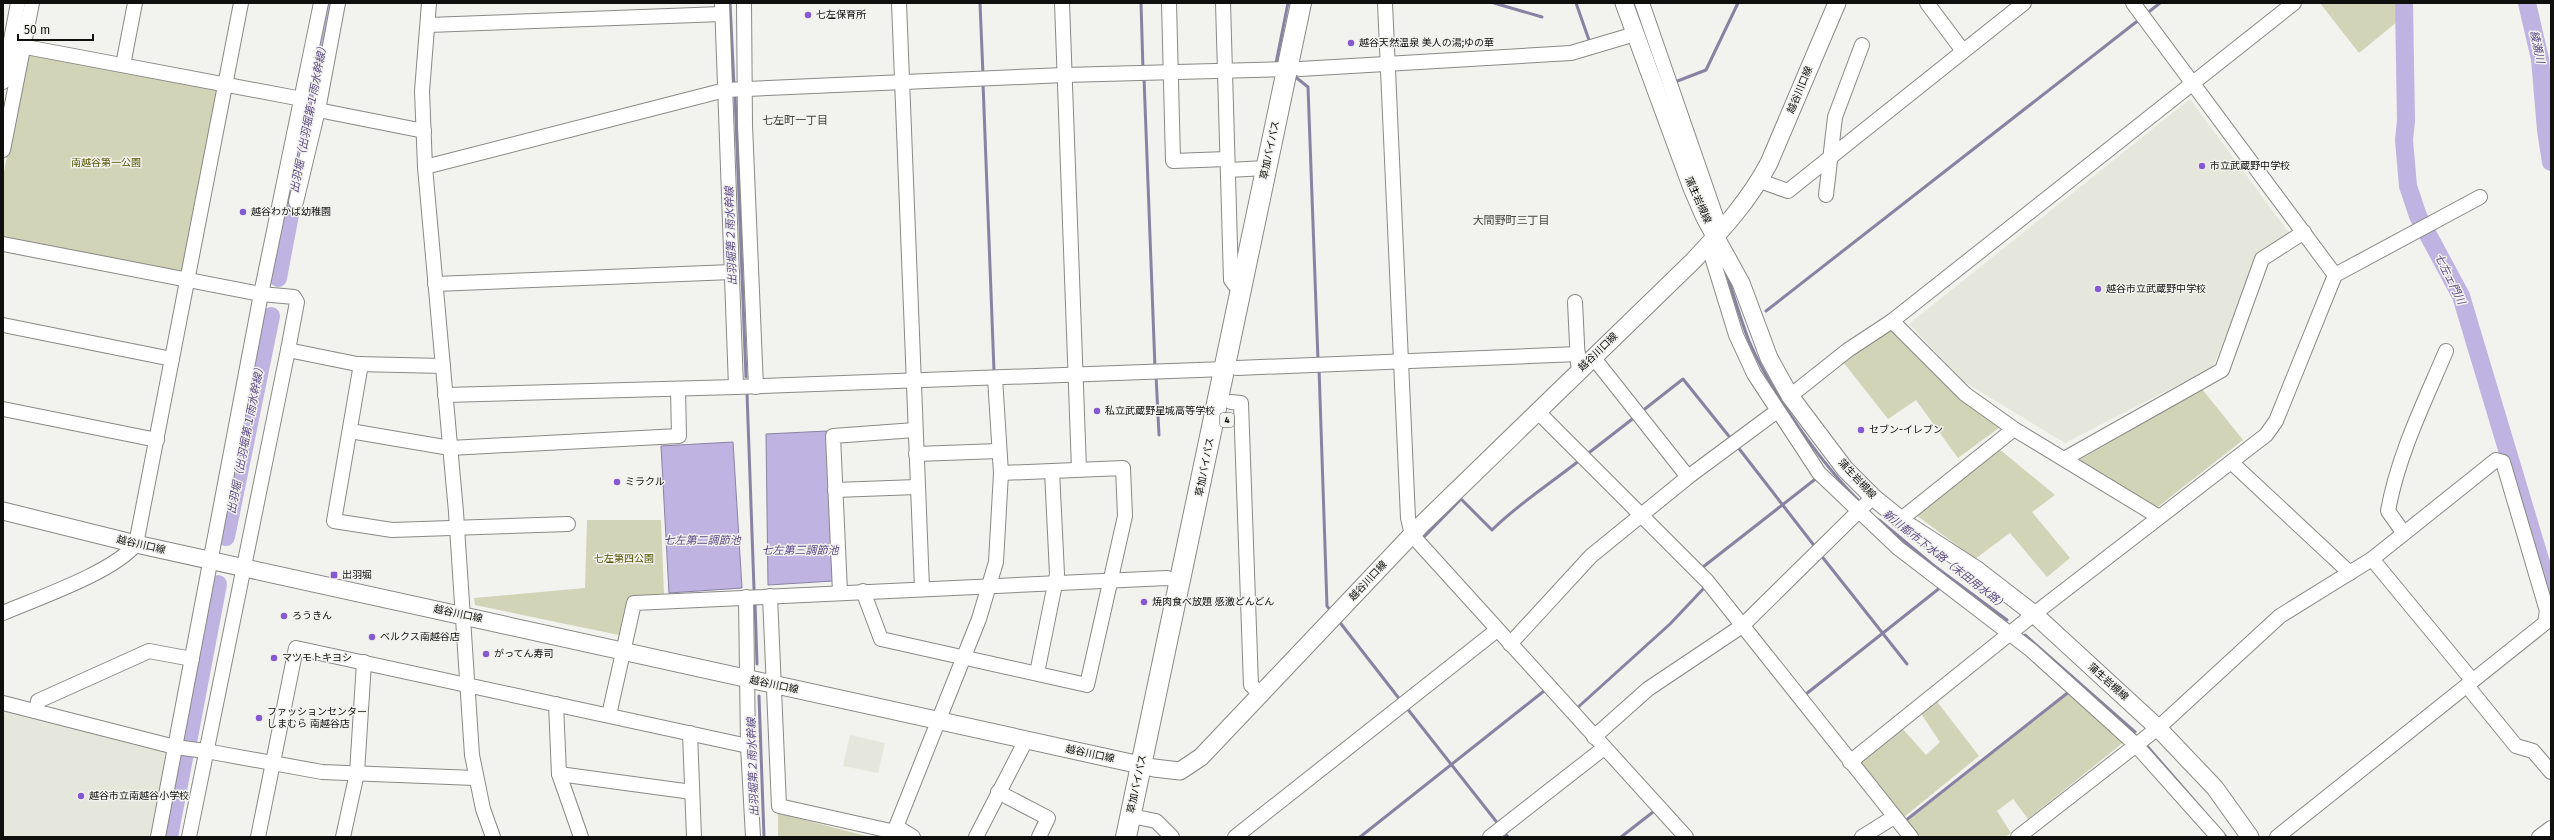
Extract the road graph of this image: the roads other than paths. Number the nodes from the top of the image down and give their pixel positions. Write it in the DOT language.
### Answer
graph roads {
  1 [pos="18,3"];
  2 [pos="32,3"];
  3 [pos="135,3"];
  4 [pos="241,3"];
  5 [pos="321,3"];
  6 [pos="338,3"];
  7 [pos="429,3"];
  8 [pos="744,3"];
  9 [pos="900,3"];
  10 [pos="1062,3"];
  11 [pos="1169,3"];
  12 [pos="1223,3"];
  13 [pos="1301,3"];
  14 [pos="1314,3"];
  15 [pos="1385,3"];
  16 [pos="1624,3"];
  17 [pos="1642,3"];
  18 [pos="1837,3"];
  19 [pos="1927,3"];
  20 [pos="2024,3"];
  21 [pos="2133,3"];
  22 [pos="2294,3"];
  23 [pos="722,8"];
  24 [pos="428,25"];
  25 [pos="1635,34"];
  26 [pos="17,45"];
  27 [pos="1862,45"];
  28 [pos="1963,51"];
  29 [pos="1388,62"];
  30 [pos="123,65"];
  31 [pos="1294,69"];
  32 [pos="1225,70"];
  33 [pos="1172,72"];
  34 [pos="1064,75"];
  35 [pos="901,81"];
  36 [pos="3,82"];
  37 [pos="2193,82"];
  38 [pos="225,85"];
  39 [pos="745,89"];
  40 [pos="725,90"];
  41 [pos="302,99"];
  42 [pos="318,110"];
  43 [pos="424,131"];
  44 [pos="3,150"];
  45 [pos="1829,156"];
  46 [pos="1228,165"];
  47 [pos="425,167"];
  48 [pos="1266,168"];
  49 [pos="1760,181"];
  50 [pos="1826,195"];
  51 [pos="2480,196"];
  52 [pos="296,202"];
  53 [pos="2304,232"];
  54 [pos="1229,237"];
  55 [pos="1715,237"];
  56 [pos="1250,240"];
  57 [pos="3,244"];
  58 [pos="732,272"];
  59 [pos="2335,275"];
  60 [pos="188,280"];
  61 [pos="435,284"];
  62 [pos="1241,286"];
  63 [pos="261,294"];
  64 [pos="1575,302"];
  65 [pos="1892,321"];
  66 [pos="3,325"];
  67 [pos="288,350"];
  68 [pos="2446,351"];
  69 [pos="172,359"];
  70 [pos="1583,360"];
  71 [pos="1400,362"];
  72 [pos="361,364"];
  73 [pos="442,366"];
  74 [pos="1231,368"];
  75 [pos="1075,375"];
  76 [pos="995,378"];
  77 [pos="914,381"];
  78 [pos="736,387"];
  79 [pos="756,387"];
  80 [pos="678,389"];
  81 [pos="445,395"];
  82 [pos="1790,396"];
  83 [pos="1231,402"];
  84 [pos="3,409"];
  85 [pos="1537,411"];
  86 [pos="1777,411"];
  87 [pos="2014,429"];
  88 [pos="915,430"];
  89 [pos="350,431"];
  90 [pos="157,440"];
  91 [pos="450,448"];
  92 [pos="998,451"];
  93 [pos="916,454"];
  94 [pos="2064,459"];
  95 [pos="2231,462"];
  96 [pos="1079,470"];
  97 [pos="1052,471"];
  98 [pos="1001,473"];
  99 [pos="1688,477"];
  100 [pos="918,486"];
  101 [pos="835,490"];
  102 [pos="1873,497"];
  103 [pos="3,511"];
  104 [pos="1858,512"];
  105 [pos="1640,516"];
  106 [pos="2159,517"];
  107 [pos="1900,520"];
  108 [pos="568,524"];
  109 [pos="456,528"];
  110 [pos="2403,532"];
  111 [pos="1412,535"];
  112 [pos="136,544"];
  113 [pos="2372,559"];
  114 [pos="212,561"];
  115 [pos="243,568"];
  116 [pos="2350,573"];
  117 [pos="1110,580"];
  118 [pos="1181,581"];
  119 [pos="1056,583"];
  120 [pos="990,586"];
  121 [pos="922,588"];
  122 [pos="863,591"];
  123 [pos="840,592"];
  124 [pos="770,596"];
  125 [pos="746,597"];
  126 [pos="3,614"];
  127 [pos="2034,614"];
  128 [pos="462,615"];
  129 [pos="1742,626"];
  130 [pos="1497,630"];
  131 [pos="2010,634"];
  132 [pos="1510,644"];
  133 [pos="623,652"];
  134 [pos="964,657"];
  135 [pos="192,659"];
  136 [pos="364,662"];
  137 [pos="1037,673"];
  138 [pos="747,679"];
  139 [pos="2470,683"];
  140 [pos="466,684"];
  141 [pos="774,685"];
  142 [pos="1260,694"];
  143 [pos="3,703"];
  144 [pos="556,704"];
  145 [pos="36,711"];
  146 [pos="609,715"];
  147 [pos="939,721"];
  148 [pos="2158,728"];
  149 [pos="690,733"];
  150 [pos="1594,737"];
  151 [pos="1026,740"];
  152 [pos="2135,744"];
  153 [pos="748,746"];
  154 [pos="175,747"];
  155 [pos="1604,748"];
  156 [pos="206,751"];
  157 [pos="1850,762"];
  158 [pos="272,763"];
  159 [pos="1148,767"];
  160 [pos="2551,772"];
  161 [pos="357,773"];
  162 [pos="559,774"];
  163 [pos="475,778"];
  164 [pos="692,792"];
  165 [pos="998,792"];
  166 [pos="1894,817"];
  167 [pos="1138,824"];
  168 [pos="2551,828"];
  169 [pos="895,832"];
  170 [pos="158,837"];
  171 [pos="189,837"];
  172 [pos="258,837"];
  173 [pos="343,837"];
  174 [pos="493,837"];
  175 [pos="581,837"];
  176 [pos="694,837"];
  177 [pos="753,837"];
  178 [pos="913,837"];
  179 [pos="976,837"];
  180 [pos="1039,837"];
  181 [pos="1126,837"];
  182 [pos="1172,837"];
  183 [pos="1235,837"];
  184 [pos="1490,837"];
  185 [pos="1686,837"];
  186 [pos="1862,837"];
  187 [pos="1911,837"];
  188 [pos="2018,837"];
  189 [pos="2218,837"];
  190 [pos="2250,837"];
  191 [pos="2278,837"];
  192 [pos="2539,837"];
  1 -- 26 [label="street"];
  2 -- 26 [label="street"];
  3 -- 30 [label="street"];
  4 -- 38 [label="street"];
  5 -- 41 [label="street"];
  6 -- 42 [label="street"];
  7 -- 24 [label="street"];
  8 -- 39 [label="street"];
  9 -- 35 [label="street"];
  10 -- 34 [label="street"];
  11 -- 33 [label="street"];
  12 -- 32 [label="street"];
  13 -- 31 [label="highway, 草加バイパス / 4"];
  14 -- 31 [label="highway, 草加バイパス / 4"];
  15 -- 29 [label="street"];
  16 -- 25 [label="main road, 蒲生岩槻線"];
  17 -- 55 [label="street"];
  18 -- 49 [label="main road, 越谷川口線"];
  19 -- 28 [label="street"];
  20 -- 28 [label="street"];
  21 -- 37 [label="street"];
  22 -- 37 [label="street"];
  23 -- 24 [label="street"];
  23 -- 40 [label="street"];
  24 -- 43 [label="street"];
  25 -- 29 [label="street"];
  25 -- 55 [label="main road, 蒲生岩槻線"];
  26 -- 30 [label="street"];
  26 -- 36 [label="street"];
  26 -- 44 [label="street"];
  27 -- 45 [label="street"];
  28 -- 45 [label="street"];
  29 -- 31 [label="street"];
  29 -- 71 [label="street"];
  30 -- 38 [label="street"];
  31 -- 32 [label="street"];
  31 -- 48 [label="highway, 草加バイパス / 4"];
  31 -- 74 [label="highway, 草加バイパス / 4"];
  32 -- 33 [label="street"];
  32 -- 46 [label="street"];
  33 -- 34 [label="street"];
  33 -- 46 [label="street"];
  34 -- 35 [label="street"];
  34 -- 75 [label="street"];
  35 -- 39 [label="street"];
  35 -- 77 [label="street"];
  37 -- 53 [label="street"];
  37 -- 65 [label="street"];
  38 -- 41 [label="street"];
  38 -- 60 [label="street"];
  39 -- 40 [label="street"];
  39 -- 79 [label="street"];
  40 -- 47 [label="street"];
  40 -- 58 [label="street"];
  41 -- 63 [label="street"];
  42 -- 43 [label="street"];
  42 -- 52 [label="street"];
  43 -- 47 [label="street"];
  45 -- 49 [label="street"];
  45 -- 50 [label="street"];
  46 -- 48 [label="street"];
  46 -- 54 [label="street"];
  47 -- 61 [label="street"];
  48 -- 56 [label="highway, 草加バイパス / 4"];
  49 -- 55 [label="main road, 越谷川口線"];
  51 -- 59 [label="street"];
  53 -- 59 [label="street"];
  53 -- 94 [label="street"];
  54 -- 56 [label="street"];
  54 -- 62 [label="street"];
  55 -- 70 [label="main road, 越谷川口線"];
  55 -- 82 [label="main road, 蒲生岩槻線"];
  55 -- 86 [label="street"];
  56 -- 62 [label="highway, 草加バイパス / 4"];
  57 -- 60 [label="street"];
  58 -- 61 [label="street"];
  58 -- 78 [label="street"];
  59 -- 95 [label="street"];
  60 -- 63 [label="street"];
  60 -- 69 [label="street"];
  61 -- 73 [label="street"];
  62 -- 74 [label="highway, 草加バイパス / 4"];
  63 -- 67 [label="street"];
  63 -- 114 [label="street"];
  64 -- 70 [label="street"];
  65 -- 82 [label="street"];
  65 -- 87 [label="street"];
  66 -- 69 [label="street"];
  67 -- 72 [label="street"];
  67 -- 115 [label="street"];
  68 -- 110 [label="street"];
  69 -- 90 [label="street"];
  70 -- 71 [label="street"];
  70 -- 85 [label="main road, 越谷川口線"];
  70 -- 99 [label="street"];
  71 -- 74 [label="street"];
  71 -- 111 [label="street"];
  72 -- 73 [label="street"];
  72 -- 89 [label="street"];
  73 -- 81 [label="street"];
  74 -- 75 [label="street"];
  74 -- 83 [label="highway, 草加バイパス / 4"];
  74 -- 118 [label="highway, 草加バイパス / 4"];
  75 -- 76 [label="street"];
  75 -- 96 [label="street"];
  76 -- 77 [label="street"];
  76 -- 92 [label="street"];
  77 -- 79 [label="street"];
  77 -- 88 [label="street"];
  78 -- 79 [label="street"];
  78 -- 80 [label="street"];
  80 -- 81 [label="street"];
  80 -- 91 [label="street"];
  81 -- 91 [label="street"];
  82 -- 102 [label="main road, 蒲生岩槻線"];
  83 -- 142 [label="street"];
  83 -- 159 [label="highway, 草加バイパス / 4"];
  84 -- 90 [label="street"];
  85 -- 105 [label="street"];
  85 -- 111 [label="main road, 越谷川口線"];
  86 -- 99 [label="street"];
  86 -- 104 [label="street"];
  87 -- 94 [label="street"];
  87 -- 107 [label="street"];
  88 -- 93 [label="street"];
  88 -- 101 [label="street"];
  89 -- 91 [label="street"];
  89 -- 109 [label="street"];
  90 -- 112 [label="street"];
  91 -- 109 [label="street"];
  92 -- 93 [label="street"];
  92 -- 98 [label="street"];
  93 -- 100 [label="street"];
  94 -- 106 [label="street"];
  95 -- 106 [label="street"];
  95 -- 116 [label="street"];
  96 -- 97 [label="street"];
  96 -- 117 [label="street"];
  97 -- 98 [label="street"];
  97 -- 119 [label="street"];
  98 -- 120 [label="street"];
  99 -- 105 [label="street"];
  100 -- 101 [label="street"];
  100 -- 121 [label="street"];
  101 -- 123 [label="street"];
  102 -- 104 [label="street"];
  102 -- 107 [label="main road, 蒲生岩槻線"];
  103 -- 112 [label="main road, 越谷川口線"];
  104 -- 129 [label="street"];
  104 -- 131 [label="street"];
  105 -- 129 [label="street"];
  105 -- 132 [label="street"];
  106 -- 127 [label="street"];
  107 -- 127 [label="main road, 蒲生岩槻線"];
  108 -- 109 [label="street"];
  109 -- 128 [label="street"];
  110 -- 113 [label="street"];
  110 -- 139 [label="street"];
  111 -- 130 [label="street"];
  111 -- 142 [label="main road, 越谷川口線"];
  112 -- 114 [label="main road, 越谷川口線"];
  112 -- 126 [label="street"];
  113 -- 116 [label="street"];
  113 -- 139 [label="street"];
  114 -- 115 [label="main road, 越谷川口線"];
  114 -- 135 [label="street"];
  115 -- 128 [label="main road, 越谷川口線"];
  115 -- 156 [label="street"];
  116 -- 148 [label="street"];
  117 -- 118 [label="street"];
  117 -- 119 [label="street"];
  117 -- 137 [label="street"];
  118 -- 159 [label="highway, 草加バイパス / 4"];
  119 -- 120 [label="street"];
  119 -- 137 [label="street"];
  120 -- 121 [label="street"];
  120 -- 134 [label="street"];
  121 -- 122 [label="street"];
  122 -- 123 [label="street"];
  122 -- 134 [label="street"];
  123 -- 124 [label="street"];
  124 -- 125 [label="street"];
  124 -- 141 [label="street"];
  125 -- 133 [label="street"];
  125 -- 138 [label="street"];
  127 -- 131 [label="street"];
  127 -- 148 [label="main road, 蒲生岩槻線"];
  128 -- 133 [label="main road, 越谷川口線"];
  128 -- 140 [label="street"];
  129 -- 150 [label="street"];
  129 -- 157 [label="street"];
  130 -- 132 [label="street"];
  130 -- 183 [label="street"];
  131 -- 152 [label="street"];
  131 -- 157 [label="street"];
  132 -- 150 [label="street"];
  133 -- 138 [label="main road, 越谷川口線"];
  133 -- 146 [label="street"];
  134 -- 137 [label="street"];
  134 -- 147 [label="street"];
  135 -- 145 [label="street"];
  135 -- 154 [label="street"];
  136 -- 140 [label="street"];
  136 -- 158 [label="street"];
  136 -- 161 [label="street"];
  138 -- 141 [label="main road, 越谷川口線"];
  138 -- 153 [label="street"];
  139 -- 160 [label="street"];
  139 -- 191 [label="street"];
  140 -- 144 [label="street"];
  140 -- 163 [label="street"];
  141 -- 147 [label="main road, 越谷川口線"];
  141 -- 169 [label="street"];
  142 -- 159 [label="main road, 越谷川口線"];
  143 -- 145 [label="street"];
  144 -- 146 [label="street"];
  144 -- 162 [label="street"];
  145 -- 154 [label="street"];
  146 -- 149 [label="street"];
  147 -- 151 [label="main road, 越谷川口線"];
  147 -- 169 [label="street"];
  148 -- 152 [label="street"];
  148 -- 190 [label="main road, 蒲生岩槻線"];
  149 -- 153 [label="street"];
  149 -- 164 [label="street"];
  150 -- 155 [label="street"];
  151 -- 159 [label="main road, 越谷川口線"];
  151 -- 165 [label="street"];
  152 -- 188 [label="street"];
  152 -- 189 [label="street"];
  153 -- 177 [label="street"];
  154 -- 156 [label="street"];
  154 -- 170 [label="street"];
  155 -- 184 [label="street"];
  155 -- 185 [label="street"];
  156 -- 158 [label="street"];
  156 -- 171 [label="street"];
  157 -- 166 [label="street"];
  158 -- 161 [label="street"];
  158 -- 172 [label="street"];
  159 -- 167 [label="highway, 草加バイパス / 4"];
  161 -- 163 [label="street"];
  161 -- 173 [label="street"];
  162 -- 164 [label="street"];
  162 -- 175 [label="street"];
  163 -- 174 [label="street"];
  164 -- 176 [label="street"];
  165 -- 179 [label="street"];
  165 -- 180 [label="street"];
  166 -- 186 [label="street"];
  166 -- 187 [label="street"];
  167 -- 181 [label="highway, 草加バイパス / 4"];
  167 -- 182 [label="street"];
  168 -- 192 [label="street"];
  169 -- 178 [label="street"];
}
